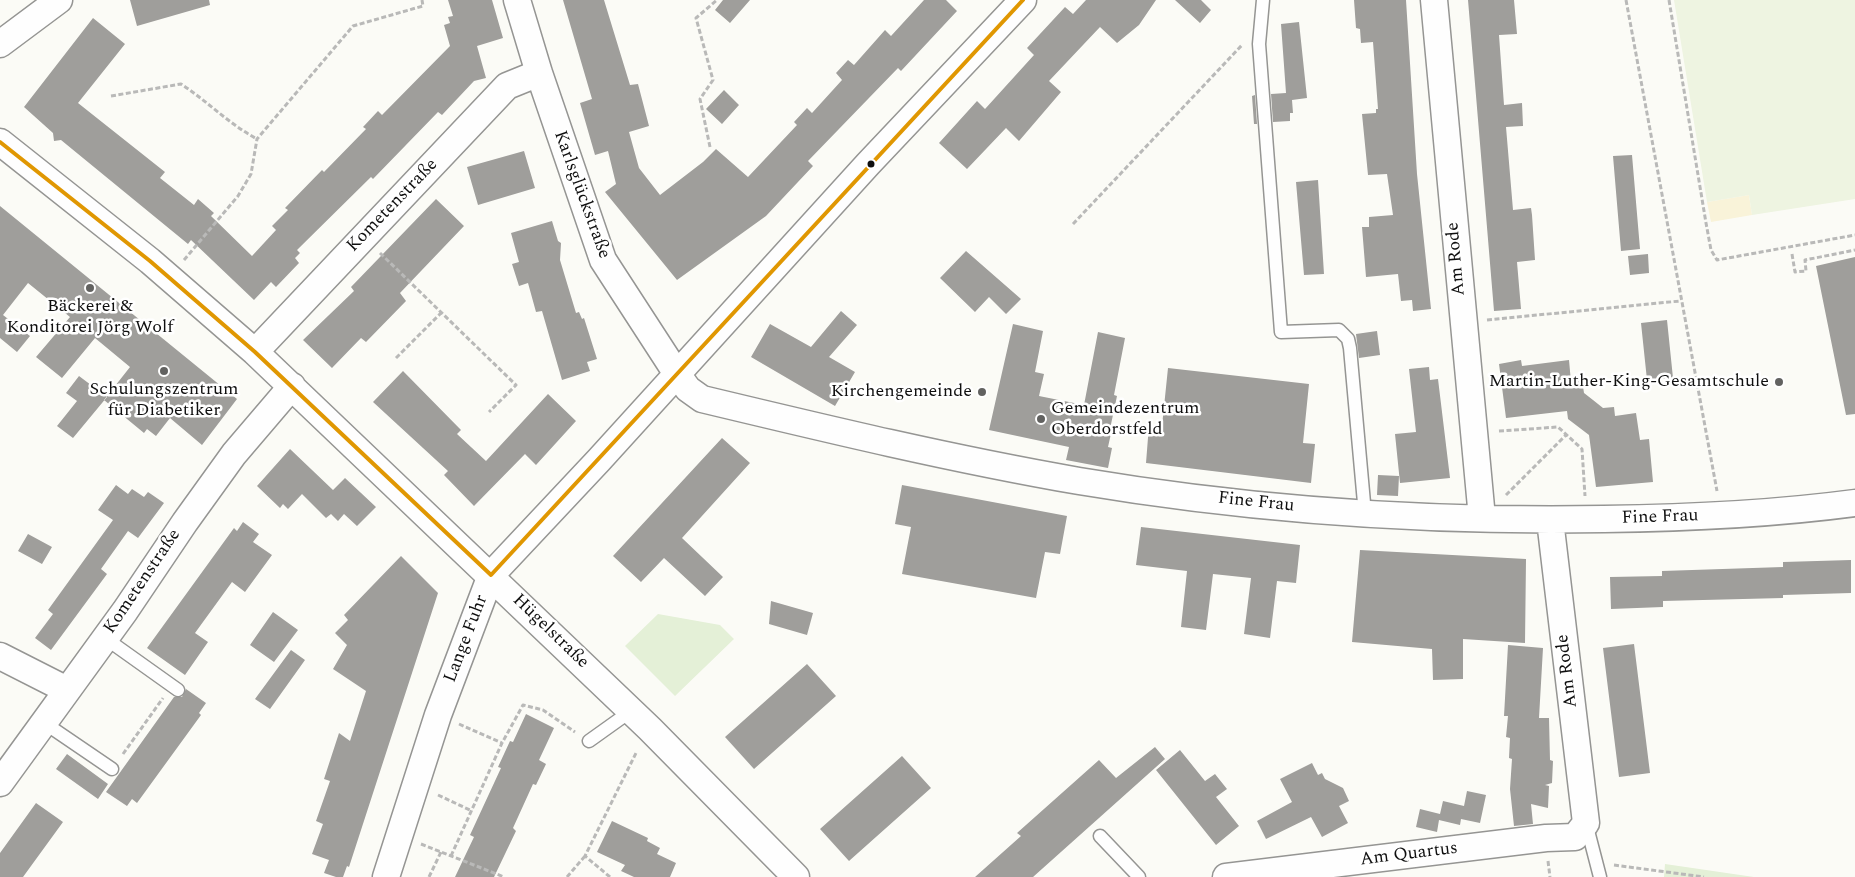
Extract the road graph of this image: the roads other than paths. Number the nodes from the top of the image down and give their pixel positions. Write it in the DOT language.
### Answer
graph roads {
  1 [pos="59,0"];
  2 [pos="517,0"];
  3 [pos="1023,0"];
  4 [pos="1263,0"];
  5 [pos="1434,0"];
  6 [pos="0,44"];
  7 [pos="539,73"];
  8 [pos="0,142"];
  9 [pos="255,352"];
  10 [pos="677,374"];
  11 [pos="292,386"];
  12 [pos="1855,503"];
  13 [pos="1364,514"];
  14 [pos="1482,518"];
  15 [pos="1550,520"];
  16 [pos="491,574"];
  17 [pos="105,638"];
  18 [pos="0,656"];
  19 [pos="175,688"];
  20 [pos="67,690"];
  21 [pos="631,711"];
  22 [pos="43,722"];
  23 [pos="589,741"];
  24 [pos="112,769"];
  25 [pos="0,783"];
  26 [pos="1586,823"];
  27 [pos="1100,836"];
  28 [pos="1599,872"];
  29 [pos="386,877"];
  30 [pos="796,877"];
  31 [pos="1139,877"];
  32 [pos="1226,877"];
  1 -- 6 [label="street"];
  2 -- 7 [label="street, Karlsglückstraße"];
  3 -- 10 [label="street, Lange Fuhr"];
  4 -- 13 [label="lane"];
  5 -- 14 [label="street, Am Rode"];
  7 -- 9 [label="street, Kometenstraße"];
  7 -- 10 [label="street, Karlsglückstraße"];
  8 -- 9 [label="street, Hügelstraße"];
  9 -- 11 [label="street, Hügelstraße"];
  10 -- 13 [label="street, Fine Frau"];
  10 -- 16 [label="street, Lange Fuhr"];
  11 -- 16 [label="street, Hügelstraße"];
  11 -- 17 [label="street, Kometenstraße"];
  12 -- 15 [label="street, Fine Frau"];
  13 -- 14 [label="street, Fine Frau"];
  14 -- 15 [label="street, Fine Frau"];
  15 -- 26 [label="street, Am Rode"];
  16 -- 21 [label="street, Hügelstraße"];
  16 -- 29 [label="street, Lange Fuhr"];
  17 -- 19 [label="lane"];
  17 -- 20 [label="street, Kometenstraße"];
  18 -- 20 [label="street"];
  20 -- 22 [label="street, Kometenstraße"];
  21 -- 23 [label="lane"];
  21 -- 30 [label="street, Hügelstraße"];
  22 -- 24 [label="lane"];
  22 -- 25 [label="street, Kometenstraße"];
  26 -- 28 [label="lane"];
  26 -- 32 [label="street, Am Quartus"];
  27 -- 31 [label="lane"];
}
